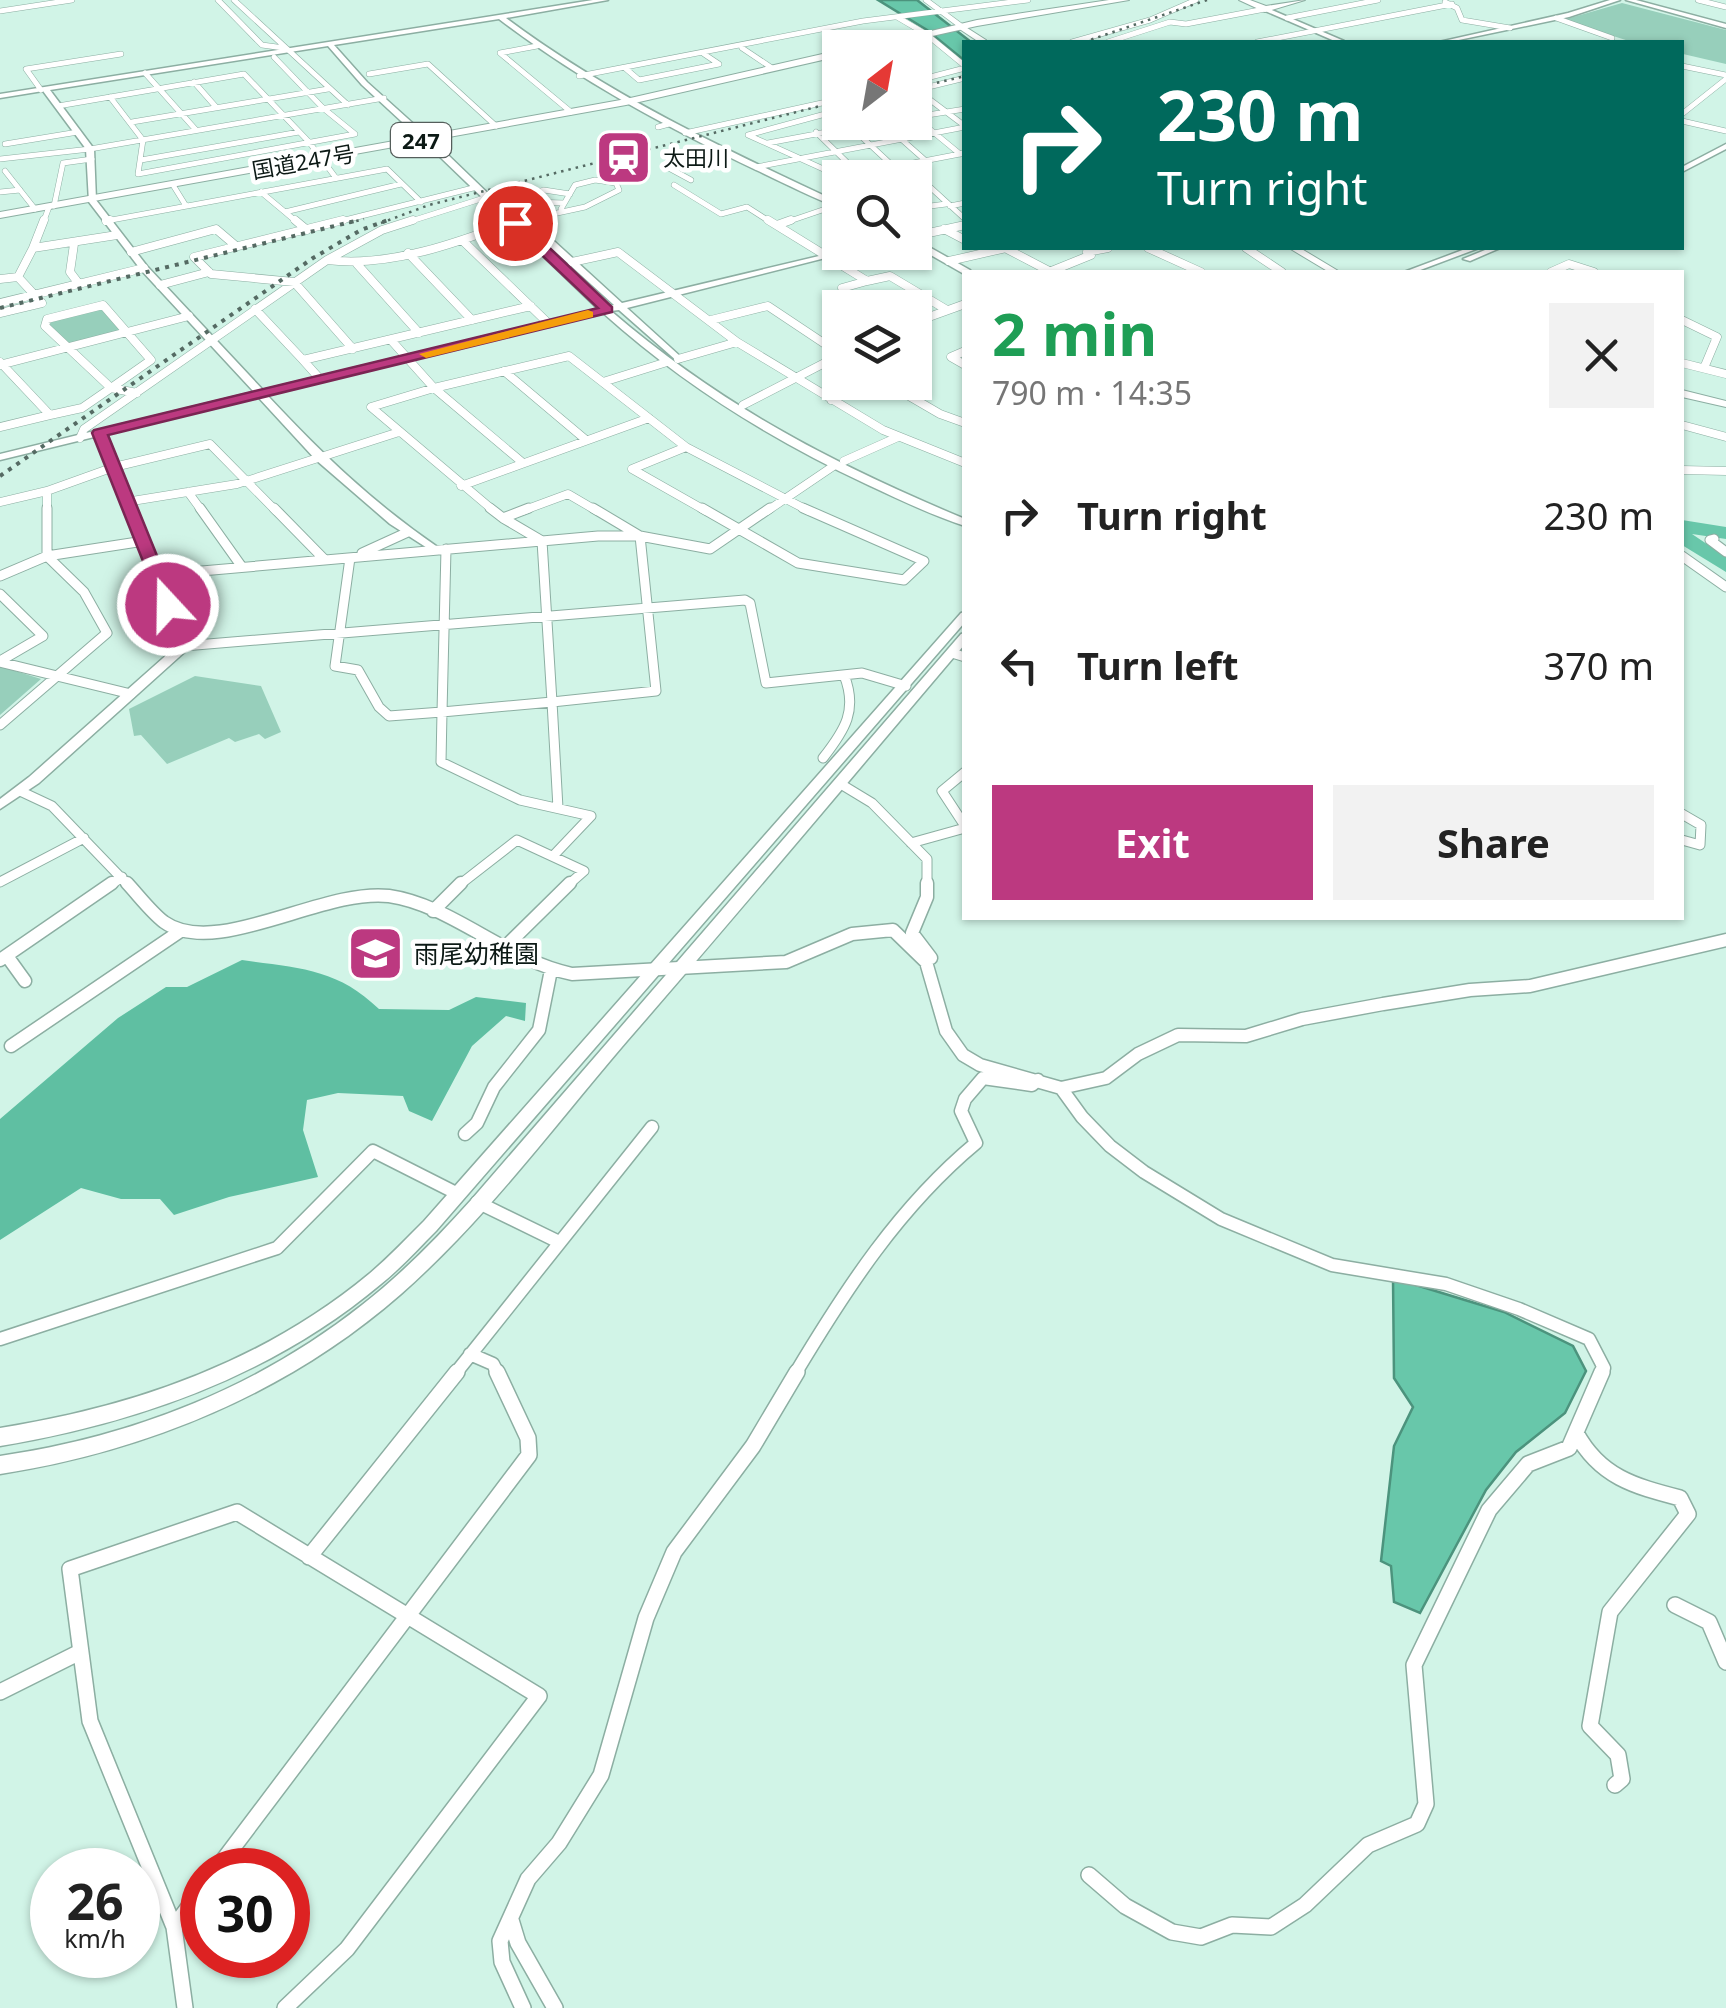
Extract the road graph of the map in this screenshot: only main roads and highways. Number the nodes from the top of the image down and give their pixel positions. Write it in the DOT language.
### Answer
graph roads {
  1 [pos="1124,0"];
  2 [pos="1243,0"];
  3 [pos="1301,0"];
  4 [pos="958,27"];
  5 [pos="932,33"];
  6 [pos="979,40"];
  7 [pos="822,57"];
  8 [pos="0,215"];
  9 [pos="1298,250"];
  10 [pos="1332,270"];
  11 [pos="1684,394"];
  12 [pos="1726,404"];
  1 -- 4 [label="highway"];
  2 -- 3 [label="highway"];
  4 -- 5 [label="highway"];
  4 -- 6 [label="main road"];
  7 -- 8 [label="highway, 国道247号 / 247"];
  9 -- 10 [label="main road"];
  11 -- 12 [label="main road"];
}
